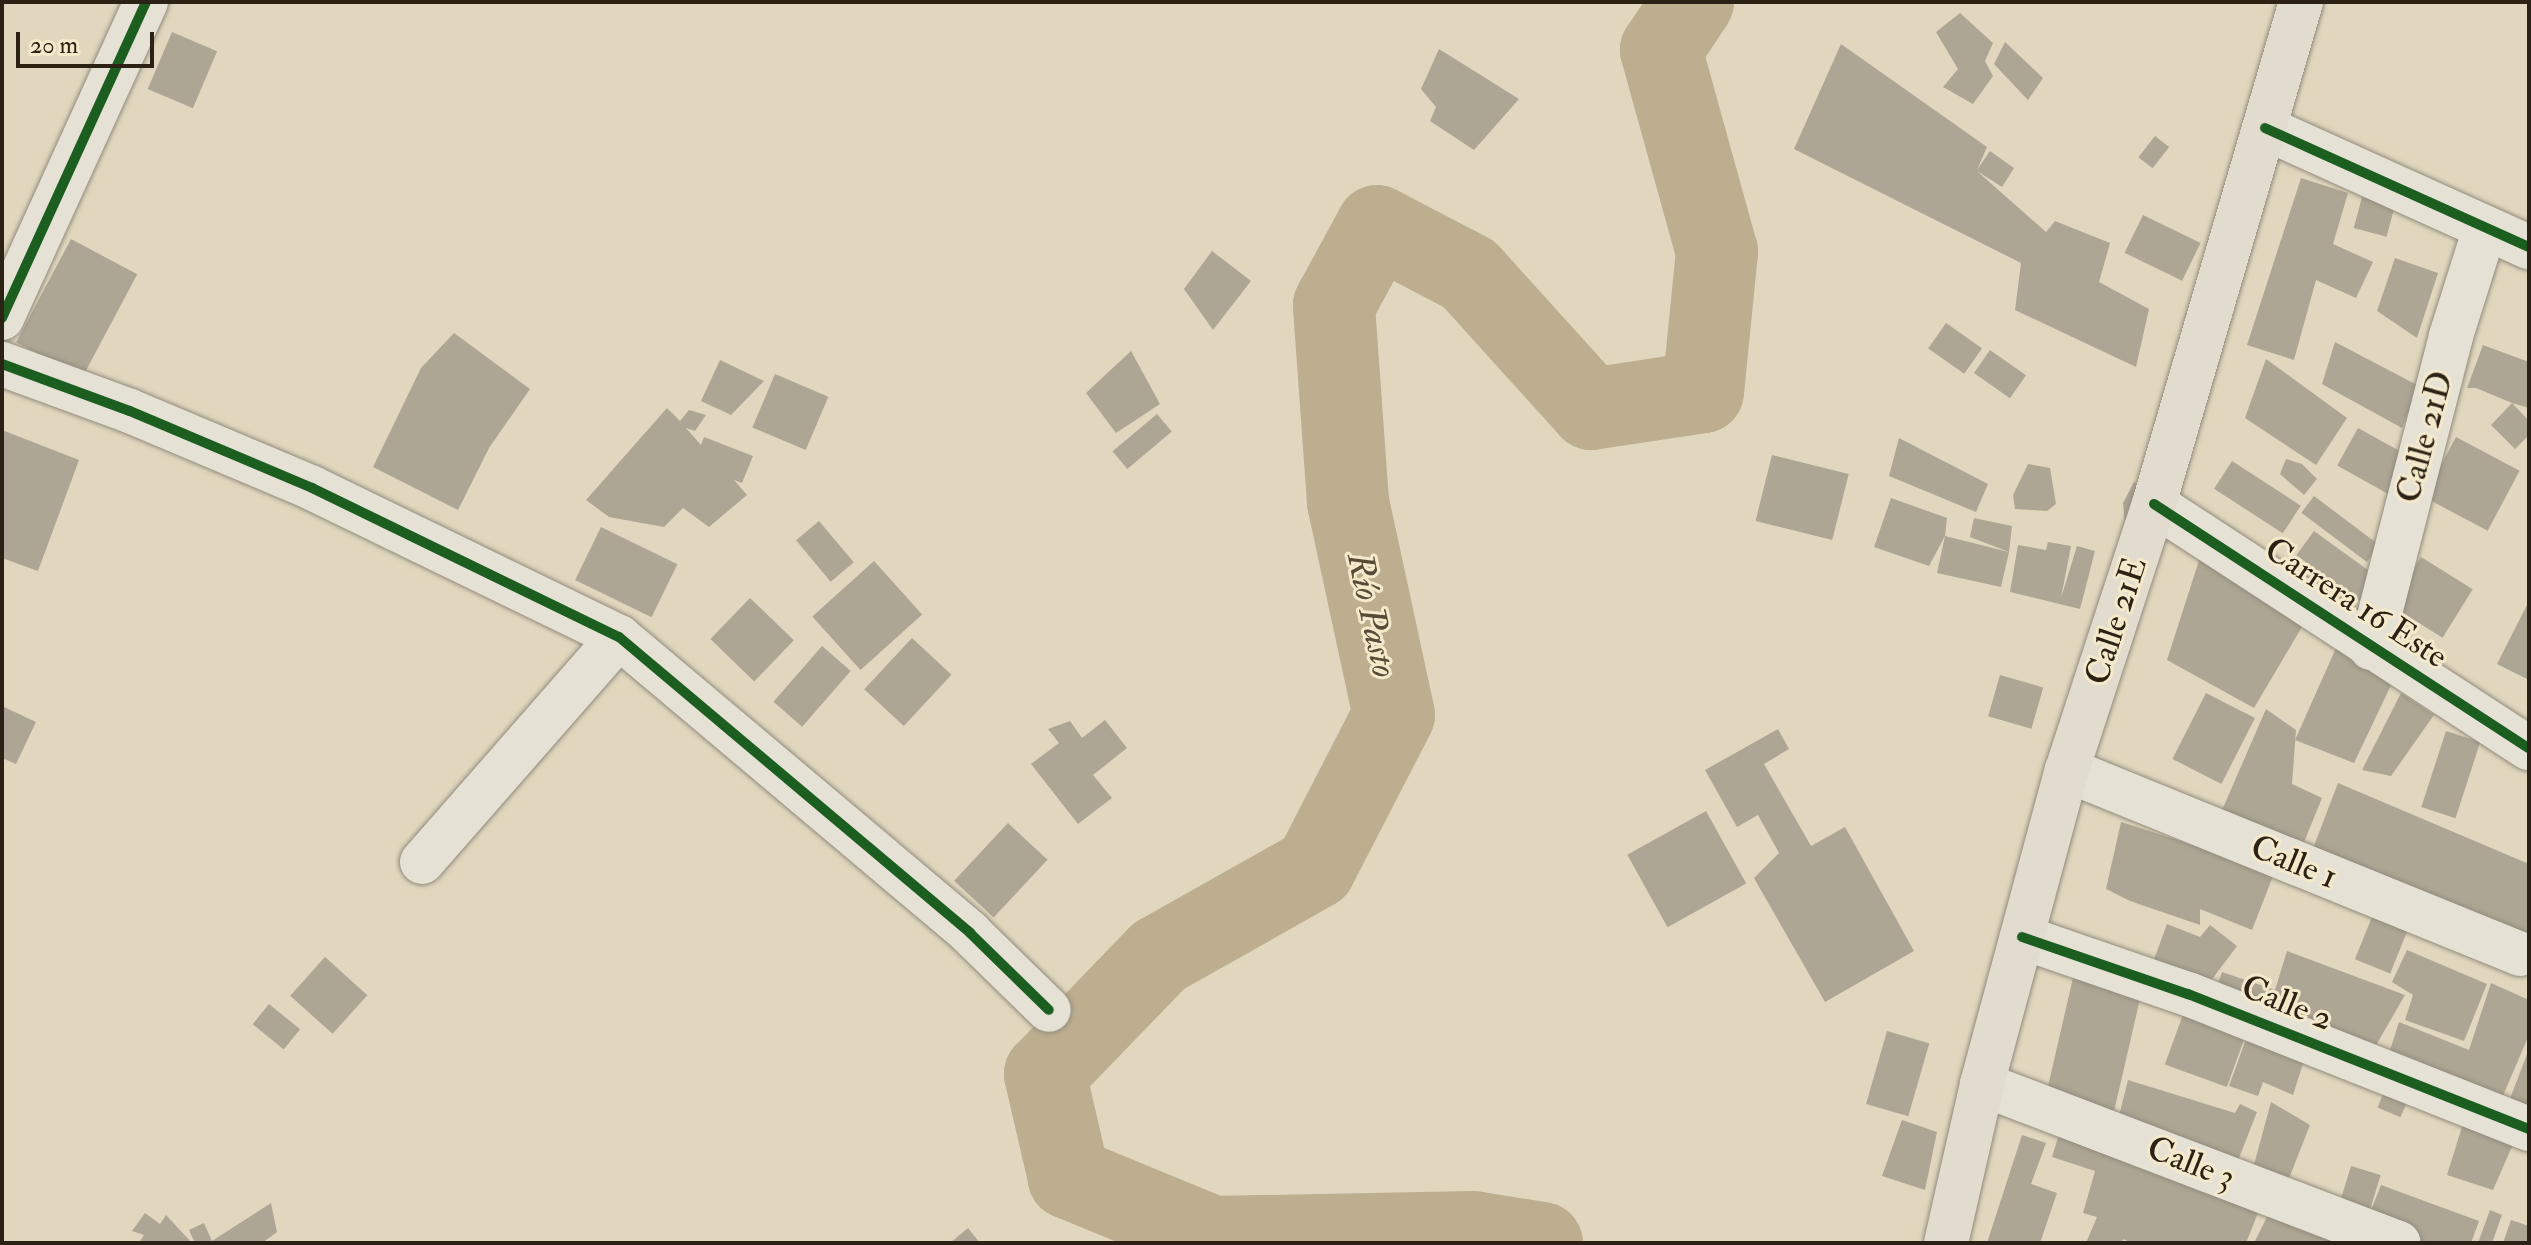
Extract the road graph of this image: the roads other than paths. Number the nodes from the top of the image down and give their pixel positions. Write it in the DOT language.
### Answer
graph roads {
  1 [pos="146,2"];
  2 [pos="2301,2"];
  3 [pos="2265,128"];
  4 [pos="2485,228"];
  5 [pos="2529,247"];
  6 [pos="2,318"];
  7 [pos="2,364"];
  8 [pos="2154,504"];
  9 [pos="619,637"];
  10 [pos="2371,648"];
  11 [pos="2529,748"];
  12 [pos="2067,770"];
  13 [pos="422,862"];
  14 [pos="2022,937"];
  15 [pos="2520,954"];
  16 [pos="1049,1010"];
  17 [pos="1982,1084"];
  18 [pos="2529,1129"];
  19 [pos="1953,1241"];
  20 [pos="2399,1243"];
  1 -- 6 [label="street"];
  2 -- 3 [label="main road, Calle 21E"];
  3 -- 4 [label="street"];
  3 -- 8 [label="main road, Calle 21E"];
  4 -- 5 [label="street"];
  4 -- 10 [label="street, Calle 21D"];
  7 -- 9 [label="street"];
  8 -- 10 [label="street, Carrera 16 Este"];
  8 -- 12 [label="main road, Calle 21E"];
  9 -- 13 [label="street"];
  9 -- 16 [label="street"];
  10 -- 11 [label="street, Carrera 16 Este"];
  12 -- 14 [label="main road, Calle 21E"];
  12 -- 15 [label="street, Calle 1"];
  14 -- 17 [label="main road, Calle 21E"];
  14 -- 18 [label="street, Calle 2"];
  17 -- 19 [label="main road, Calle 21E"];
  17 -- 20 [label="street, Calle 3"];
}
